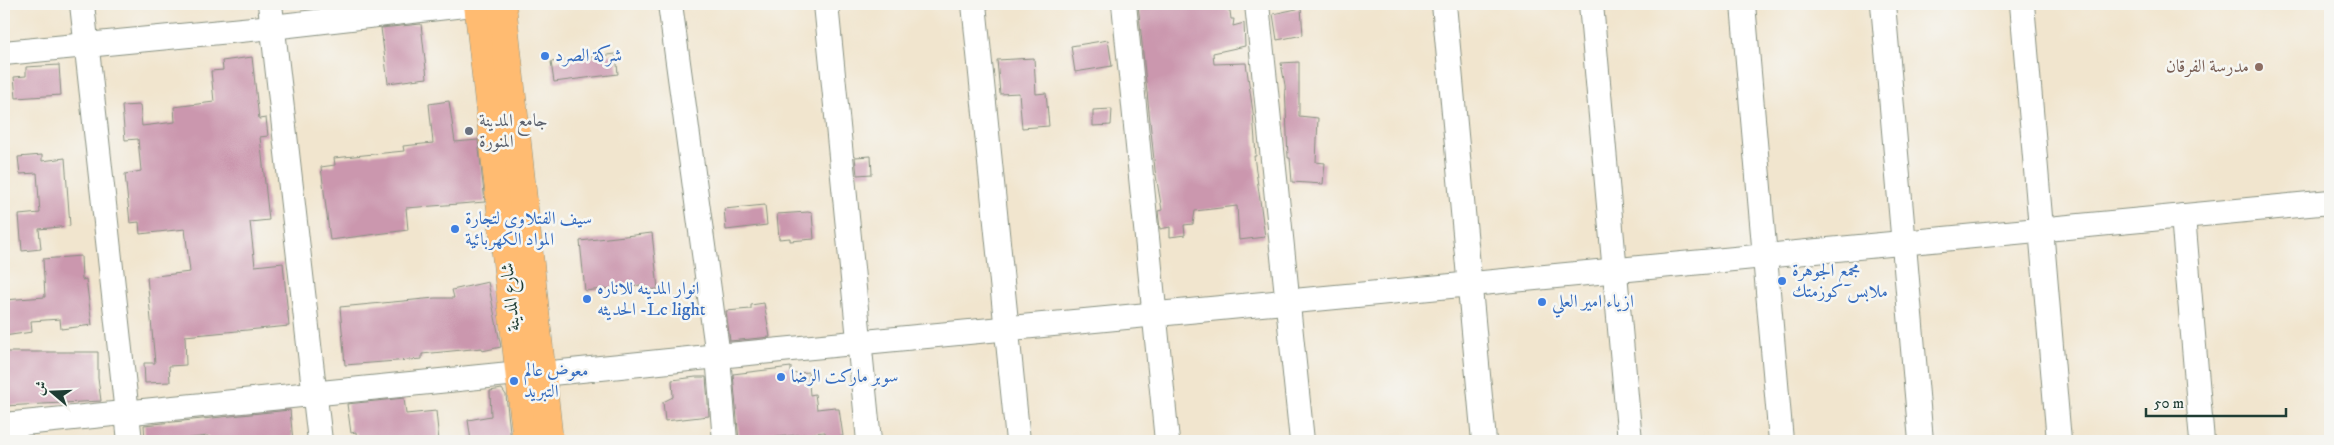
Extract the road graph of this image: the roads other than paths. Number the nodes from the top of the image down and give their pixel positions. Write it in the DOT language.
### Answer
graph roads {
  1 [pos="82,4"];
  2 [pos="473,4"];
  3 [pos="478,4"];
  4 [pos="502,4"];
  5 [pos="670,4"];
  6 [pos="826,4"];
  7 [pos="974,4"];
  8 [pos="1124,4"];
  9 [pos="1257,4"];
  10 [pos="1444,4"];
  11 [pos="1591,4"];
  12 [pos="1744,4"];
  13 [pos="1883,4"];
  14 [pos="2022,4"];
  15 [pos="271,15"];
  16 [pos="87,45"];
  17 [pos="4,53"];
  18 [pos="2330,202"];
  19 [pos="2183,216"];
  20 [pos="2041,229"];
  21 [pos="1904,242"];
  22 [pos="1765,256"];
  23 [pos="1615,270"];
  24 [pos="1470,284"];
  25 [pos="1288,301"];
  26 [pos="1154,314"];
  27 [pos="1007,328"];
  28 [pos="860,342"];
  29 [pos="718,356"];
  30 [pos="531,374"];
  31 [pos="315,394"];
  32 [pos="127,412"];
  33 [pos="4,425"];
  34 [pos="130,441"];
  35 [pos="320,441"];
  36 [pos="527,441"];
  37 [pos="549,441"];
  38 [pos="725,441"];
  39 [pos="869,441"];
  40 [pos="1018,441"];
  41 [pos="1167,441"];
  42 [pos="1302,441"];
  43 [pos="1484,441"];
  44 [pos="1630,441"];
  45 [pos="1781,441"];
  46 [pos="1921,441"];
  47 [pos="2059,441"];
  48 [pos="2202,441"];
  1 -- 16 [label="street"];
  2 -- 15 [label="street"];
  3 -- 30 [label="main road, شارع المدينة"];
  4 -- 30 [label="main road, شارع المدينة"];
  5 -- 29 [label="street"];
  6 -- 28 [label="street"];
  7 -- 27 [label="street"];
  8 -- 26 [label="street"];
  9 -- 25 [label="street"];
  10 -- 24 [label="street"];
  11 -- 23 [label="street"];
  12 -- 22 [label="street"];
  13 -- 21 [label="street"];
  14 -- 20 [label="street"];
  15 -- 16 [label="street"];
  15 -- 31 [label="street"];
  16 -- 17 [label="street"];
  16 -- 32 [label="street"];
  18 -- 19 [label="street"];
  19 -- 20 [label="street"];
  19 -- 48 [label="street"];
  20 -- 21 [label="street"];
  20 -- 47 [label="street"];
  21 -- 22 [label="street"];
  21 -- 46 [label="street"];
  22 -- 23 [label="street"];
  22 -- 45 [label="street"];
  23 -- 24 [label="street"];
  23 -- 44 [label="street"];
  24 -- 25 [label="street"];
  24 -- 43 [label="street"];
  25 -- 26 [label="street"];
  25 -- 42 [label="street"];
  26 -- 27 [label="street"];
  26 -- 41 [label="street"];
  27 -- 28 [label="street"];
  27 -- 40 [label="street"];
  28 -- 29 [label="street"];
  28 -- 39 [label="street"];
  29 -- 30 [label="street"];
  29 -- 38 [label="street"];
  30 -- 31 [label="street"];
  30 -- 36 [label="main road, شارع المدينة"];
  30 -- 37 [label="main road, شارع المدينة"];
  31 -- 32 [label="street"];
  31 -- 35 [label="street"];
  32 -- 33 [label="street"];
  32 -- 34 [label="street"];
}
